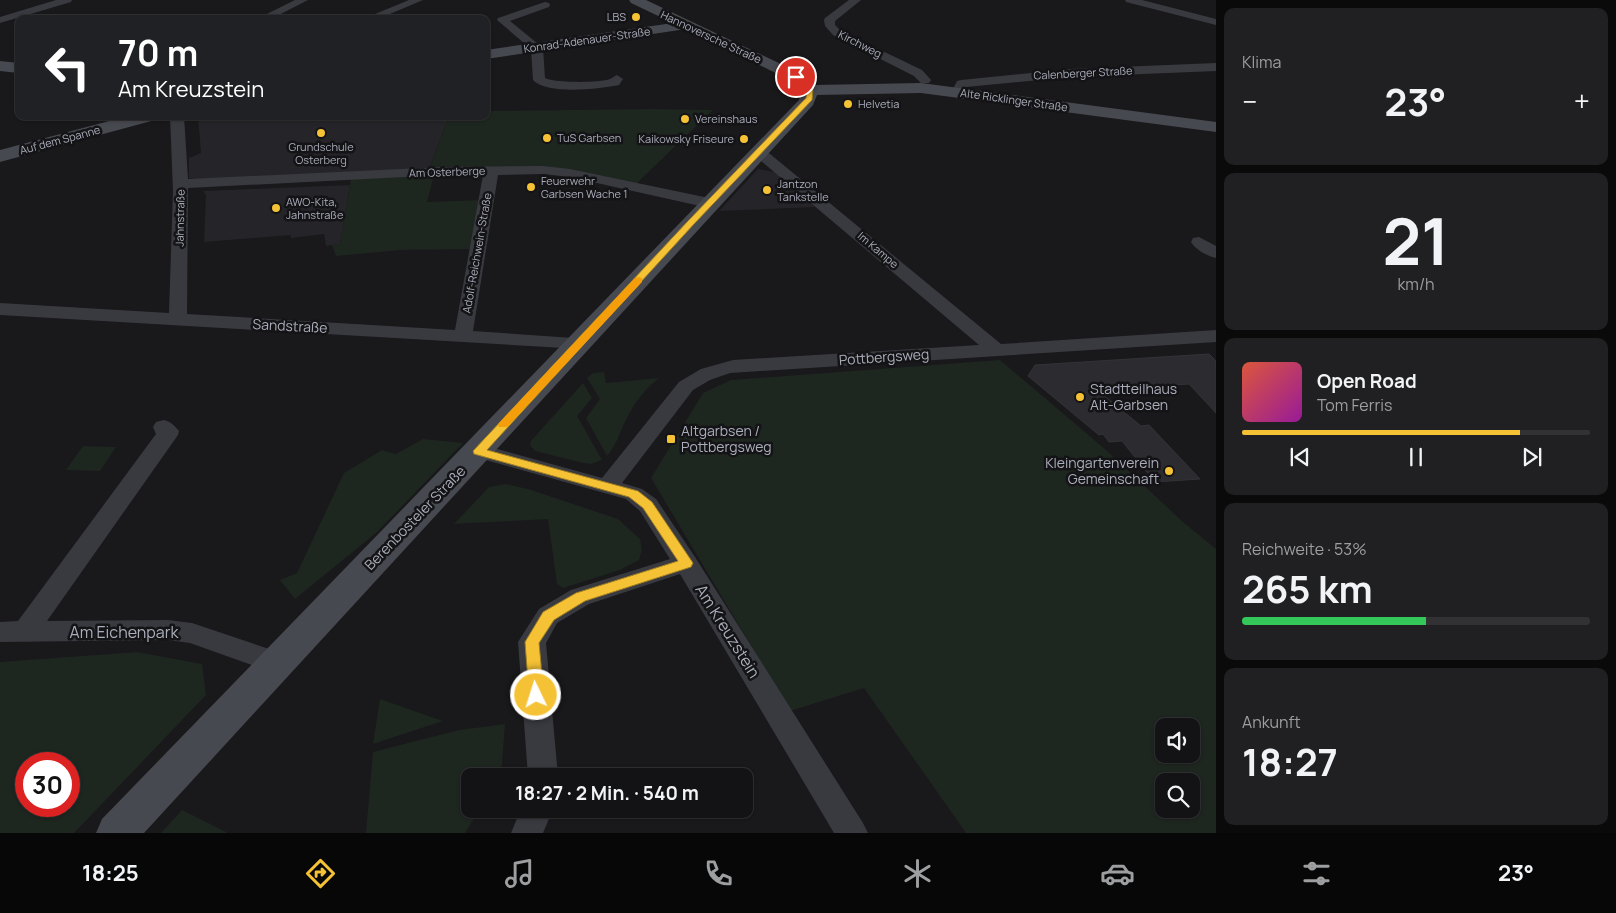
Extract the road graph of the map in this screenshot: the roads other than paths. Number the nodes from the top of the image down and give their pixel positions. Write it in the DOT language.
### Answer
graph roads {
  1 [pos="67,0"];
  2 [pos="303,0"];
  3 [pos="418,0"];
  4 [pos="636,0"];
  5 [pos="856,0"];
  6 [pos="1130,0"];
  7 [pos="545,4"];
  8 [pos="17,15"];
  9 [pos="271,15"];
  10 [pos="379,15"];
  11 [pos="15,16"];
  12 [pos="0,20"];
  13 [pos="1216,22"];
  14 [pos="687,26"];
  15 [pos="537,48"];
  16 [pos="490,54"];
  17 [pos="0,66"];
  18 [pos="1216,67"];
  19 [pos="15,68"];
  20 [pos="617,79"];
  21 [pos="925,80"];
  22 [pos="810,90"];
  23 [pos="957,92"];
  24 [pos="134,120"];
  25 [pos="177,120"];
  26 [pos="1216,127"];
  27 [pos="759,152"];
  28 [pos="0,156"];
  29 [pos="491,171"];
  30 [pos="181,184"];
  31 [pos="709,203"];
  32 [pos="1199,242"];
  33 [pos="1216,253"];
  34 [pos="0,309"];
  35 [pos="178,320"];
  36 [pos="463,336"];
  37 [pos="1216,336"];
  38 [pos="581,342"];
  39 [pos="996,349"];
  40 [pos="164,427"];
  41 [pos="479,451"];
  42 [pos="606,487"];
  43 [pos="686,563"];
  44 [pos="12,632"];
  45 [pos="277,663"];
  46 [pos="542,768"];
  47 [pos="533,818"];
  48 [pos="117,833"];
  49 [pos="526,833"];
  50 [pos="852,833"];
  1 -- 8 [label="street"];
  2 -- 9 [label="street"];
  3 -- 10 [label="street"];
  4 -- 14 [label="street, Hannoversche Straße"];
  5 -- 21 [label="street, Kirchweg"];
  6 -- 13 [label="street"];
  7 -- 15 [label="street"];
  11 -- 12 [label="street"];
  14 -- 15 [label="street, Konrad-Adenauer-Straße"];
  14 -- 22 [label="street, Hannoversche Straße"];
  15 -- 16 [label="street, Konrad-Adenauer-Straße"];
  15 -- 20 [label="street"];
  17 -- 19 [label="street"];
  18 -- 23 [label="street, Calenberger Straße"];
  22 -- 23 [label="street, Alte Ricklinger Straße"];
  22 -- 27 [label="street, Berenbosteler Straße"];
  23 -- 26 [label="street, Alte Ricklinger Straße"];
  24 -- 28 [label="street, Auf dem Spanne"];
  25 -- 30 [label="street, Jahnstraße"];
  27 -- 31 [label="street, Berenbosteler Straße"];
  27 -- 39 [label="street, Im Kampe"];
  29 -- 30 [label="street, Am Osterberge"];
  29 -- 31 [label="street, Am Osterberge"];
  29 -- 36 [label="street, Adolf-Reichwein-Straße"];
  30 -- 35 [label="street, Jahnstraße"];
  31 -- 38 [label="street, Berenbosteler Straße"];
  32 -- 33 [label="street"];
  34 -- 35 [label="street, Sandstraße"];
  35 -- 36 [label="street, Sandstraße"];
  36 -- 38 [label="street, Sandstraße"];
  37 -- 39 [label="street, Pottbergsweg"];
  38 -- 41 [label="street, Berenbosteler Straße"];
  39 -- 42 [label="street, Pottbergsweg"];
  40 -- 44 [label="street, Am Eichenpark"];
  41 -- 42 [label="street, Am Kreuzstein"];
  41 -- 45 [label="street, Berenbosteler Straße"];
  42 -- 43 [label="street, Am Kreuzstein"];
  43 -- 46 [label="street"];
  43 -- 50 [label="street, Am Kreuzstein"];
  44 -- 45 [label="street, Am Eichenpark"];
  45 -- 48 [label="street, Berenbosteler Straße"];
  47 -- 49 [label="street"];
}
